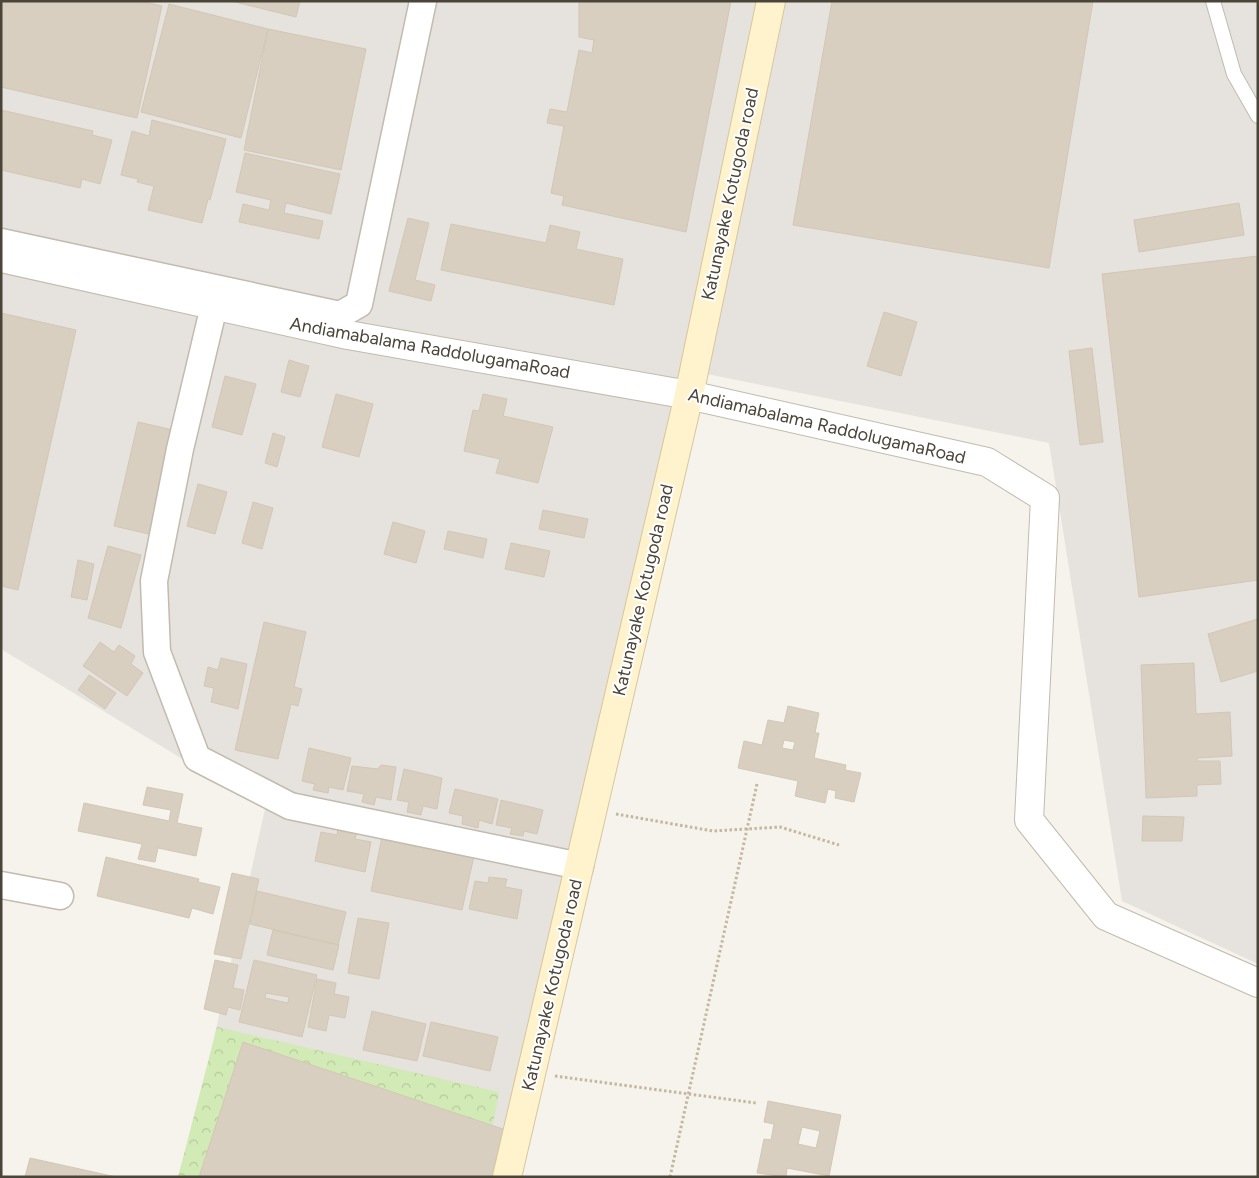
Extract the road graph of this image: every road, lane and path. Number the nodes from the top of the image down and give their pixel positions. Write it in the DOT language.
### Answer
graph roads {
  1 [pos="423,1"];
  2 [pos="771,1"];
  3 [pos="1213,1"];
  4 [pos="1258,116"];
  5 [pos="1,242"];
  6 [pos="1,258"];
  7 [pos="214,306"];
  8 [pos="689,395"];
  9 [pos="757,784"];
  10 [pos="592,809"];
  11 [pos="746,829"];
  12 [pos="839,845"];
  13 [pos="580,866"];
  14 [pos="1,885"];
  15 [pos="60,896"];
  16 [pos="1258,983"];
  17 [pos="532,1073"];
  18 [pos="688,1094"];
  19 [pos="756,1103"];
  20 [pos="507,1177"];
  21 [pos="670,1177"];
  1 -- 5 [label="street"];
  2 -- 8 [label="main road, Katunayake Kotugoda road"];
  3 -- 4 [label="lane"];
  6 -- 7 [label="street, Andiamabalama RaddolugamaRoad"];
  7 -- 8 [label="street, Andiamabalama RaddolugamaRoad"];
  7 -- 13 [label="street"];
  8 -- 10 [label="main road, Katunayake Kotugoda road"];
  8 -- 16 [label="street, Andiamabalama RaddolugamaRoad"];
  9 -- 11 [label="path"];
  10 -- 11 [label="path"];
  10 -- 13 [label="main road, Katunayake Kotugoda road"];
  11 -- 12 [label="path"];
  11 -- 18 [label="path"];
  13 -- 17 [label="main road, Katunayake Kotugoda road"];
  14 -- 15 [label="street"];
  17 -- 18 [label="path"];
  17 -- 20 [label="main road, Katunayake Kotugoda road"];
  18 -- 19 [label="path"];
  18 -- 21 [label="path"];
}
